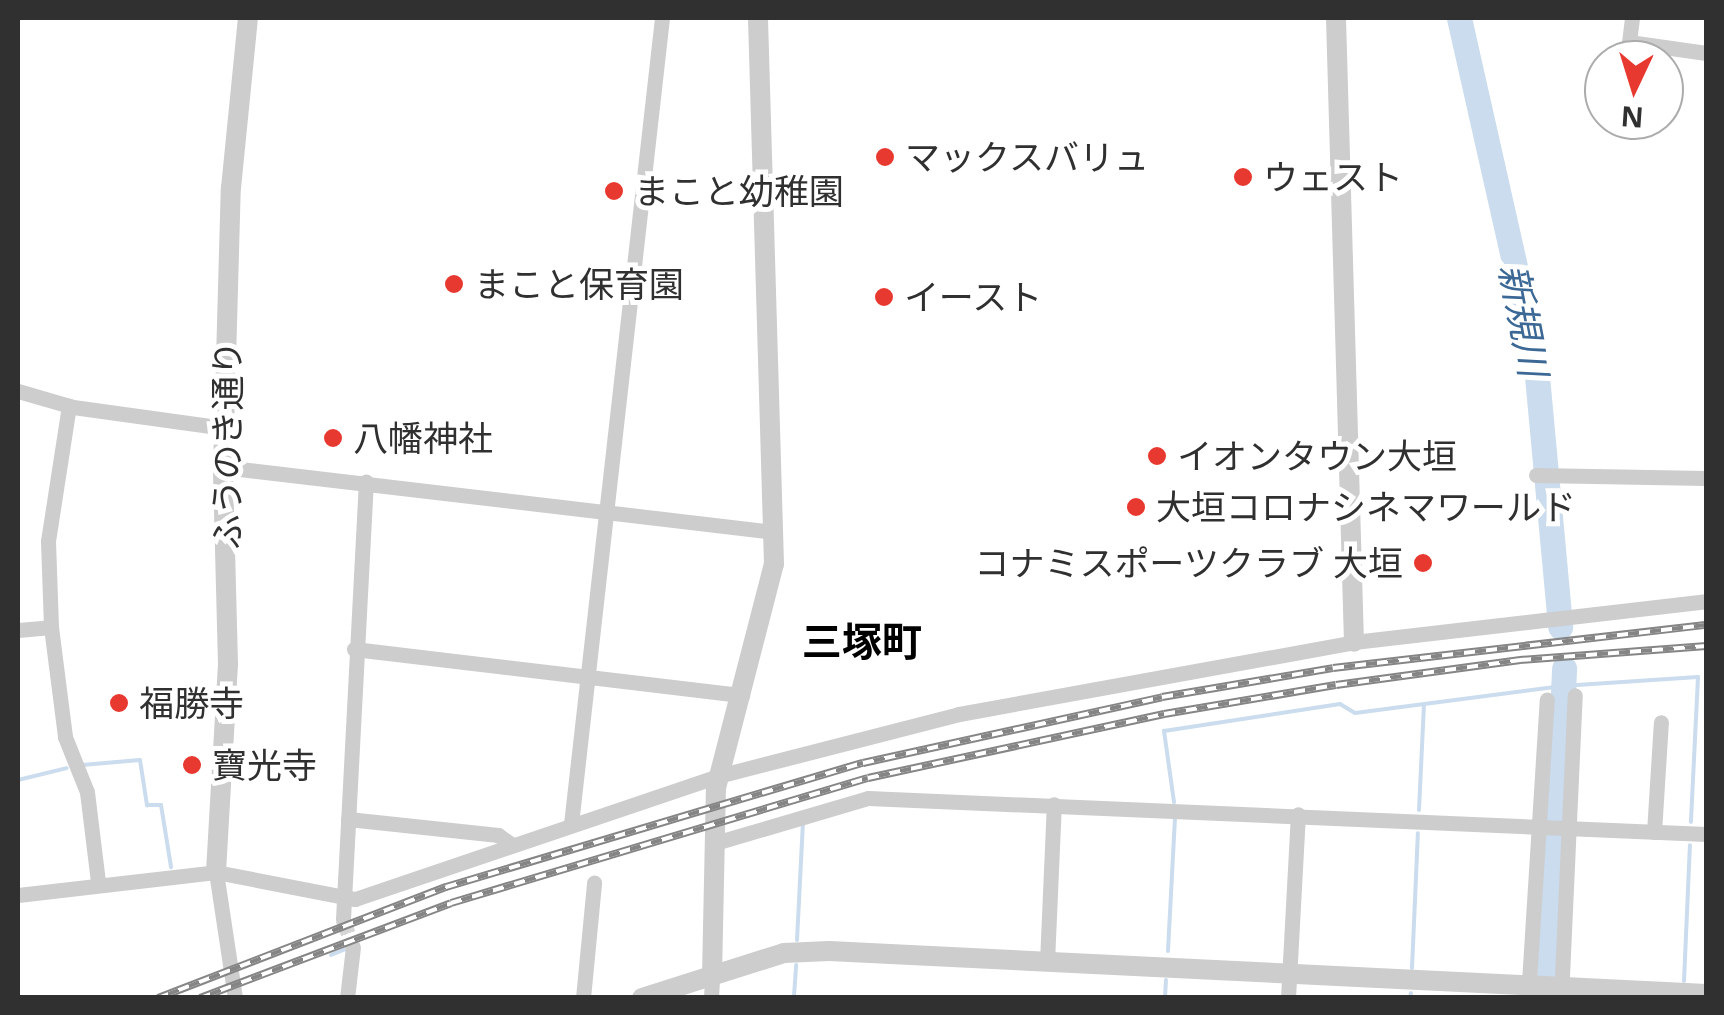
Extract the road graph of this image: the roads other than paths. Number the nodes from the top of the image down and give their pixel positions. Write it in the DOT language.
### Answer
graph roads {
  1 [pos="248,18"];
  2 [pos="662,18"];
  3 [pos="758,18"];
  4 [pos="1336,18"];
  5 [pos="1632,18"];
  6 [pos="1706,53"];
  7 [pos="18,391"];
  8 [pos="69,406"];
  9 [pos="225,428"];
  10 [pos="223,468"];
  11 [pos="1536,475"];
  12 [pos="1706,478"];
  13 [pos="366,482"];
  14 [pos="607,511"];
  15 [pos="774,532"];
  16 [pos="1706,601"];
  17 [pos="52,627"];
  18 [pos="18,630"];
  19 [pos="1354,642"];
  20 [pos="354,649"];
  21 [pos="585,678"];
  22 [pos="742,695"];
  23 [pos="1575,695"];
  24 [pos="1547,700"];
  25 [pos="1661,722"];
  26 [pos="722,775"];
  27 [pos="1054,804"];
  28 [pos="1298,814"];
  29 [pos="348,819"];
  30 [pos="571,824"];
  31 [pos="1543,827"];
  32 [pos="1567,828"];
  33 [pos="1654,832"];
  34 [pos="1706,834"];
  35 [pos="715,843"];
  36 [pos="511,844"];
  37 [pos="216,872"];
  38 [pos="98,882"];
  39 [pos="594,883"];
  40 [pos="18,895"];
  41 [pos="345,899"];
  42 [pos="342,919"];
  43 [pos="352,948"];
  44 [pos="1047,962"];
  45 [pos="1290,974"];
  46 [pos="712,976"];
  47 [pos="1546,991"];
  48 [pos="1706,994"];
  49 [pos="235,998"];
  50 [pos="347,998"];
  51 [pos="583,998"];
  52 [pos="642,998"];
  53 [pos="710,998"];
  54 [pos="1288,998"];
  1 -- 9 [label="street, ふうのき通り"];
  2 -- 14 [label="street"];
  3 -- 15 [label="street"];
  4 -- 19 [label="street"];
  5 -- 6 [label="street"];
  7 -- 8 [label="street"];
  8 -- 9 [label="street"];
  8 -- 17 [label="street"];
  9 -- 10 [label="street, ふうのき通り"];
  10 -- 13 [label="street"];
  10 -- 37 [label="street, ふうのき通り"];
  11 -- 12 [label="street"];
  13 -- 14 [label="street"];
  13 -- 20 [label="street"];
  14 -- 15 [label="street"];
  14 -- 21 [label="street"];
  15 -- 22 [label="street"];
  16 -- 19 [label="street"];
  17 -- 18 [label="street"];
  17 -- 38 [label="street"];
  19 -- 26 [label="street"];
  20 -- 21 [label="street"];
  20 -- 29 [label="street"];
  21 -- 22 [label="street"];
  21 -- 30 [label="street"];
  22 -- 26 [label="street"];
  23 -- 32 [label="street"];
  24 -- 31 [label="street"];
  25 -- 33 [label="street"];
  26 -- 30 [label="street"];
  26 -- 35 [label="street"];
  27 -- 28 [label="street"];
  27 -- 35 [label="street"];
  27 -- 44 [label="street"];
  28 -- 31 [label="street"];
  28 -- 45 [label="street"];
  29 -- 36 [label="street"];
  29 -- 41 [label="street"];
  30 -- 36 [label="street"];
  31 -- 32 [label="street"];
  31 -- 47 [label="street"];
  32 -- 33 [label="street"];
  32 -- 47 [label="street"];
  33 -- 34 [label="street"];
  35 -- 46 [label="street"];
  36 -- 41 [label="street"];
  37 -- 38 [label="street"];
  37 -- 41 [label="street"];
  37 -- 49 [label="street"];
  38 -- 40 [label="street"];
  39 -- 51 [label="street"];
  41 -- 42 [label="street"];
  43 -- 50 [label="street"];
  44 -- 45 [label="street"];
  44 -- 46 [label="street"];
  45 -- 47 [label="street"];
  45 -- 54 [label="street"];
  46 -- 52 [label="street"];
  46 -- 53 [label="street"];
  47 -- 48 [label="street"];
}
